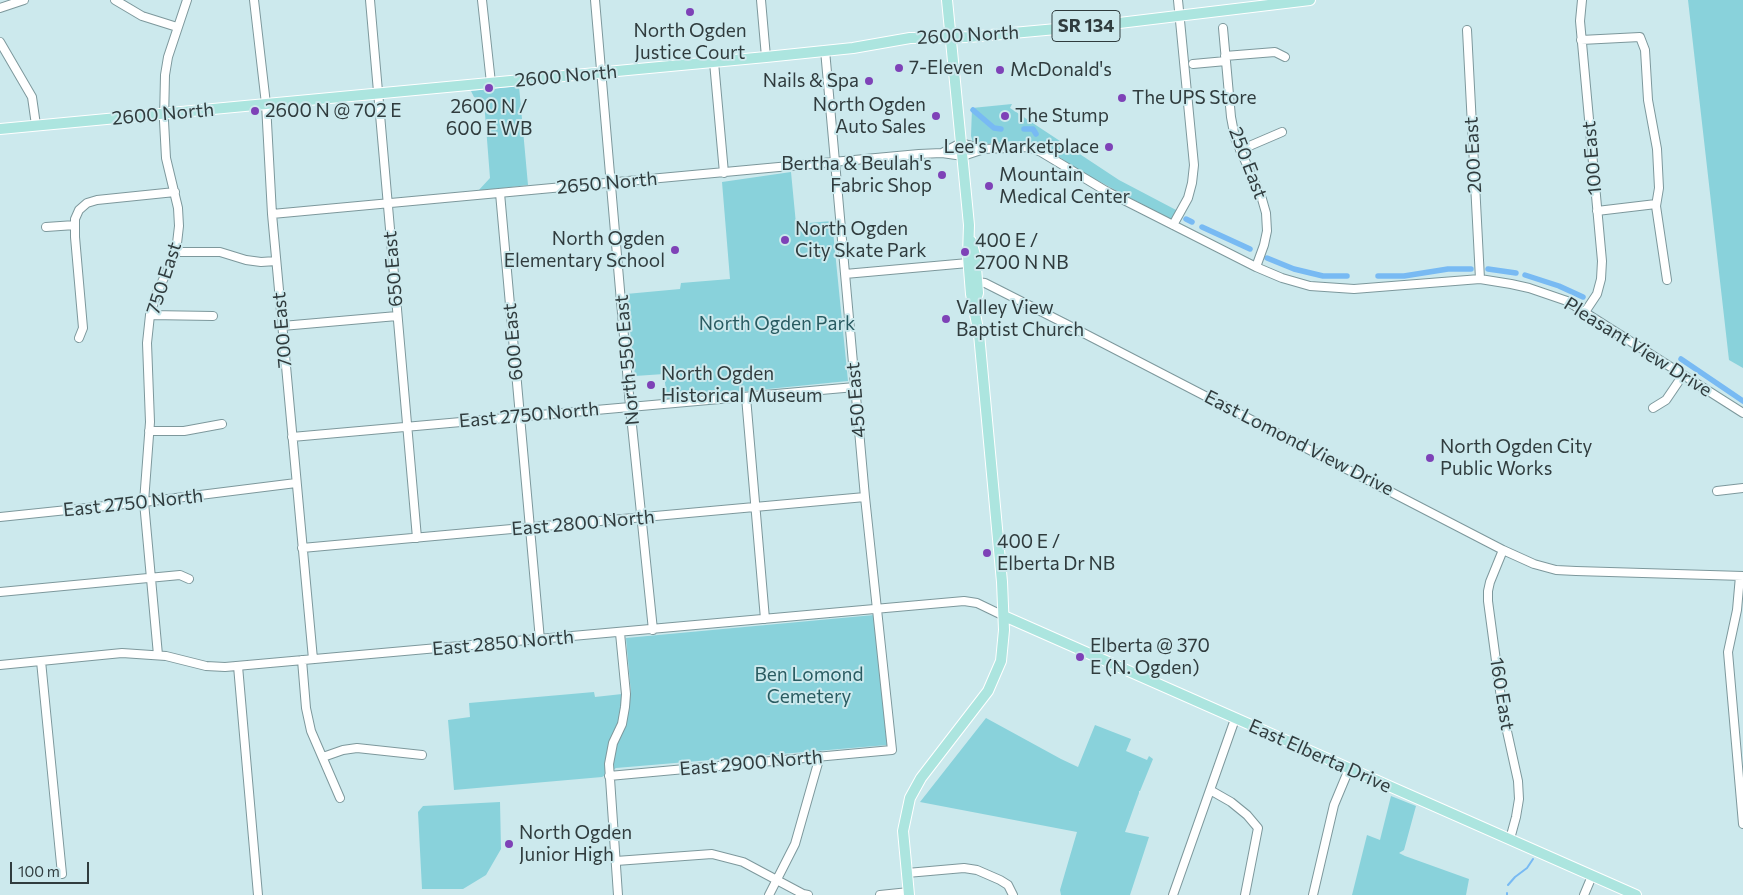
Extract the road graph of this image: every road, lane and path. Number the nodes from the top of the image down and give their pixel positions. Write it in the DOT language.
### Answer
graph roads {
  1 [pos="24,0"];
  2 [pos="115,0"];
  3 [pos="187,0"];
  4 [pos="254,0"];
  5 [pos="370,0"];
  6 [pos="482,0"];
  7 [pos="596,0"];
  8 [pos="761,0"];
  9 [pos="948,0"];
  10 [pos="1178,0"];
  11 [pos="1310,0"];
  12 [pos="1582,0"];
  13 [pos="0,8"];
  14 [pos="1180,15"];
  15 [pos="177,27"];
  16 [pos="1223,28"];
  17 [pos="1467,30"];
  18 [pos="951,38"];
  19 [pos="1582,40"];
  20 [pos="0,42"];
  21 [pos="825,50"];
  22 [pos="766,57"];
  23 [pos="1285,57"];
  24 [pos="1225,59"];
  25 [pos="714,62"];
  26 [pos="1193,64"];
  27 [pos="602,73"];
  28 [pos="491,83"];
  29 [pos="377,94"];
  30 [pos="266,104"];
  31 [pos="164,114"];
  32 [pos="36,125"];
  33 [pos="0,129"];
  34 [pos="1282,132"];
  35 [pos="961,144"];
  36 [pos="984,149"];
  37 [pos="1240,150"];
  38 [pos="942,153"];
  39 [pos="962,156"];
  40 [pos="835,162"];
  41 [pos="724,172"];
  42 [pos="611,183"];
  43 [pos="174,192"];
  44 [pos="500,193"];
  45 [pos="387,204"];
  46 [pos="1656,204"];
  47 [pos="1597,211"];
  48 [pos="272,214"];
  49 [pos="75,225"];
  50 [pos="1174,225"];
  51 [pos="46,227"];
  52 [pos="970,236"];
  53 [pos="176,252"];
  54 [pos="276,261"];
  55 [pos="968,264"];
  56 [pos="1256,267"];
  57 [pos="845,274"];
  58 [pos="1480,279"];
  59 [pos="1667,280"];
  60 [pos="977,282"];
  61 [pos="974,304"];
  62 [pos="1585,312"];
  63 [pos="150,315"];
  64 [pos="213,316"];
  65 [pos="397,316"];
  66 [pos="282,326"];
  67 [pos="79,338"];
  68 [pos="1683,375"];
  69 [pos="855,387"];
  70 [pos="746,397"];
  71 [pos="630,406"];
  72 [pos="1653,408"];
  73 [pos="1743,413"];
  74 [pos="519,416"];
  75 [pos="222,424"];
  76 [pos="406,426"];
  77 [pos="149,432"];
  78 [pos="292,437"];
  79 [pos="296,483"];
  80 [pos="1743,488"];
  81 [pos="1717,491"];
  82 [pos="865,497"];
  83 [pos="144,502"];
  84 [pos="755,508"];
  85 [pos="0,517"];
  86 [pos="642,518"];
  87 [pos="528,528"];
  88 [pos="417,538"];
  89 [pos="302,548"];
  90 [pos="1504,550"];
  91 [pos="1741,576"];
  92 [pos="150,578"];
  93 [pos="190,579"];
  94 [pos="0,592"];
  95 [pos="877,608"];
  96 [pos="1004,616"];
  97 [pos="765,620"];
  98 [pos="653,630"];
  99 [pos="620,633"];
  100 [pos="540,640"];
  101 [pos="158,655"];
  102 [pos="313,659"];
  103 [pos="302,660"];
  104 [pos="41,661"];
  105 [pos="0,665"];
  106 [pos="238,666"];
  107 [pos="1235,719"];
  108 [pos="892,750"];
  109 [pos="422,754"];
  110 [pos="820,756"];
  111 [pos="322,757"];
  112 [pos="1349,769"];
  113 [pos="610,776"];
  114 [pos="1210,790"];
  115 [pos="340,798"];
  116 [pos="1743,824"];
  117 [pos="1510,839"];
  118 [pos="616,860"];
  119 [pos="907,873"];
  120 [pos="62,874"];
  121 [pos="1592,876"];
  122 [pos="777,880"];
  123 [pos="909,894"];
  124 [pos="258,895"];
  125 [pos="618,895"];
  126 [pos="769,895"];
  127 [pos="808,895"];
  128 [pos="880,895"];
  129 [pos="1013,895"];
  130 [pos="1174,895"];
  131 [pos="1245,895"];
  132 [pos="1313,895"];
  133 [pos="1584,895"];
  134 [pos="1636,895"];
  1 -- 13 [label="street"];
  2 -- 15 [label="street"];
  3 -- 15 [label="street, 750 East"];
  4 -- 30 [label="street, 700 East"];
  5 -- 29 [label="street, 650 East"];
  6 -- 28 [label="street"];
  7 -- 27 [label="street, North 550 East"];
  8 -- 22 [label="street"];
  9 -- 18 [label="main road"];
  10 -- 14 [label="street"];
  11 -- 14 [label="main road, 2600 North / SR 134"];
  12 -- 19 [label="street, 100 East"];
  14 -- 18 [label="main road, 2600 North / SR 134"];
  14 -- 50 [label="street"];
  15 -- 31 [label="street, 750 East"];
  16 -- 24 [label="street, 250 East"];
  17 -- 58 [label="street, 200 East"];
  18 -- 21 [label="main road, 2600 North"];
  18 -- 35 [label="main road"];
  19 -- 46 [label="street"];
  19 -- 47 [label="street, 100 East"];
  20 -- 32 [label="street"];
  21 -- 22 [label="main road, 2600 North"];
  21 -- 40 [label="street, 450 East"];
  22 -- 25 [label="main road, 2600 North"];
  23 -- 24 [label="street"];
  24 -- 26 [label="street"];
  24 -- 37 [label="street, 250 East"];
  25 -- 27 [label="main road, 2600 North"];
  25 -- 41 [label="street"];
  27 -- 28 [label="main road, 2600 North"];
  27 -- 42 [label="street, North 550 East"];
  28 -- 29 [label="main road, 2600 North"];
  29 -- 30 [label="main road, 2600 North"];
  29 -- 45 [label="street, 650 East"];
  30 -- 31 [label="main road, 2600 North"];
  30 -- 48 [label="street, 700 East"];
  31 -- 32 [label="main road, 2600 North"];
  31 -- 43 [label="street, 750 East"];
  32 -- 33 [label="main road, 2600 North"];
  34 -- 37 [label="street"];
  35 -- 36 [label="street"];
  35 -- 38 [label="street, 2650 North"];
  35 -- 39 [label="main road"];
  36 -- 39 [label="street"];
  36 -- 50 [label="street, Pleasant View Drive"];
  37 -- 56 [label="street, 250 East"];
  38 -- 39 [label="street, 2650 North"];
  38 -- 40 [label="street, 2650 North"];
  39 -- 52 [label="main road"];
  40 -- 41 [label="street, 2650 North"];
  40 -- 57 [label="street, 450 East"];
  41 -- 42 [label="street, 2650 North"];
  42 -- 44 [label="street, 2650 North"];
  42 -- 71 [label="street, North 550 East"];
  43 -- 49 [label="street"];
  43 -- 53 [label="street, 750 East"];
  44 -- 45 [label="street, 2650 North"];
  44 -- 74 [label="street, 600 East"];
  45 -- 48 [label="street, 2650 North"];
  45 -- 65 [label="street, 650 East"];
  46 -- 47 [label="street"];
  46 -- 59 [label="street"];
  47 -- 62 [label="street, 100 East"];
  48 -- 54 [label="street, 700 East"];
  49 -- 51 [label="street"];
  49 -- 67 [label="street"];
  50 -- 56 [label="street, Pleasant View Drive"];
  52 -- 55 [label="main road"];
  52 -- 60 [label="main road"];
  53 -- 54 [label="street"];
  53 -- 63 [label="street, 750 East"];
  54 -- 66 [label="street, 700 East"];
  55 -- 57 [label="street"];
  55 -- 61 [label="main road"];
  56 -- 58 [label="street, Pleasant View Drive"];
  57 -- 69 [label="street, 450 East"];
  58 -- 62 [label="street, Pleasant View Drive"];
  60 -- 61 [label="main road"];
  60 -- 90 [label="street, East Lomond View Drive"];
  61 -- 96 [label="main road"];
  62 -- 68 [label="street, Pleasant View Drive"];
  63 -- 64 [label="street"];
  63 -- 77 [label="street, 750 East"];
  65 -- 66 [label="street"];
  65 -- 76 [label="street, 650 East"];
  66 -- 78 [label="street, 700 East"];
  68 -- 72 [label="street"];
  68 -- 73 [label="street, Pleasant View Drive"];
  69 -- 70 [label="street, East 2750 North"];
  69 -- 82 [label="street, 450 East"];
  70 -- 71 [label="street, East 2750 North"];
  70 -- 84 [label="street"];
  71 -- 74 [label="street, East 2750 North"];
  71 -- 86 [label="street, North 550 East"];
  74 -- 76 [label="street, East 2750 North"];
  74 -- 87 [label="street, 600 East"];
  75 -- 77 [label="street"];
  76 -- 78 [label="street, East 2750 North"];
  76 -- 88 [label="street, 650 East"];
  77 -- 83 [label="street, 750 East"];
  78 -- 79 [label="street, 700 East"];
  79 -- 83 [label="street, East 2750 North"];
  79 -- 89 [label="street, 700 East"];
  80 -- 81 [label="street"];
  82 -- 84 [label="street, East 2800 North"];
  82 -- 95 [label="street, 450 East"];
  83 -- 85 [label="street, East 2750 North"];
  83 -- 92 [label="street, 750 East"];
  84 -- 86 [label="street, East 2800 North"];
  84 -- 97 [label="street"];
  86 -- 87 [label="street, East 2800 North"];
  86 -- 98 [label="street, North 550 East"];
  87 -- 88 [label="street, East 2800 North"];
  87 -- 100 [label="street, 600 East"];
  88 -- 89 [label="street, East 2800 North"];
  89 -- 102 [label="street, 700 East"];
  90 -- 91 [label="street, East Lomond View Drive"];
  90 -- 117 [label="street, 160 East"];
  91 -- 116 [label="street"];
  92 -- 93 [label="street"];
  92 -- 94 [label="street"];
  92 -- 101 [label="street, 750 East"];
  95 -- 96 [label="street, East 2850 North"];
  95 -- 97 [label="street, East 2850 North"];
  95 -- 108 [label="street, 450 East"];
  96 -- 107 [label="main road, East Elberta Drive"];
  96 -- 119 [label="main road"];
  97 -- 98 [label="street, East 2850 North"];
  98 -- 99 [label="street, East 2850 North"];
  99 -- 100 [label="street, East 2850 North"];
  99 -- 113 [label="street"];
  100 -- 102 [label="street, East 2850 North"];
  101 -- 104 [label="street, East 2850 North"];
  101 -- 106 [label="street, East 2850 North"];
  102 -- 103 [label="street, East 2850 North"];
  103 -- 106 [label="street, East 2850 North"];
  103 -- 111 [label="street"];
  104 -- 105 [label="street, East 2850 North"];
  104 -- 120 [label="street"];
  106 -- 124 [label="street"];
  107 -- 112 [label="main road, East Elberta Drive"];
  107 -- 114 [label="street"];
  108 -- 110 [label="street, East 2900 North"];
  109 -- 111 [label="street"];
  110 -- 113 [label="street, East 2900 North"];
  110 -- 122 [label="street"];
  111 -- 115 [label="street"];
  112 -- 117 [label="main road, East Elberta Drive"];
  112 -- 132 [label="street"];
  113 -- 118 [label="street"];
  114 -- 130 [label="street"];
  114 -- 131 [label="street"];
  117 -- 121 [label="main road, East Elberta Drive"];
  118 -- 122 [label="street"];
  118 -- 125 [label="street"];
  119 -- 123 [label="main road"];
  119 -- 129 [label="street"];
  121 -- 133 [label="street"];
  121 -- 134 [label="main road, East Elberta Drive"];
  122 -- 126 [label="street"];
  122 -- 127 [label="street"];
  123 -- 128 [label="street"];
}
